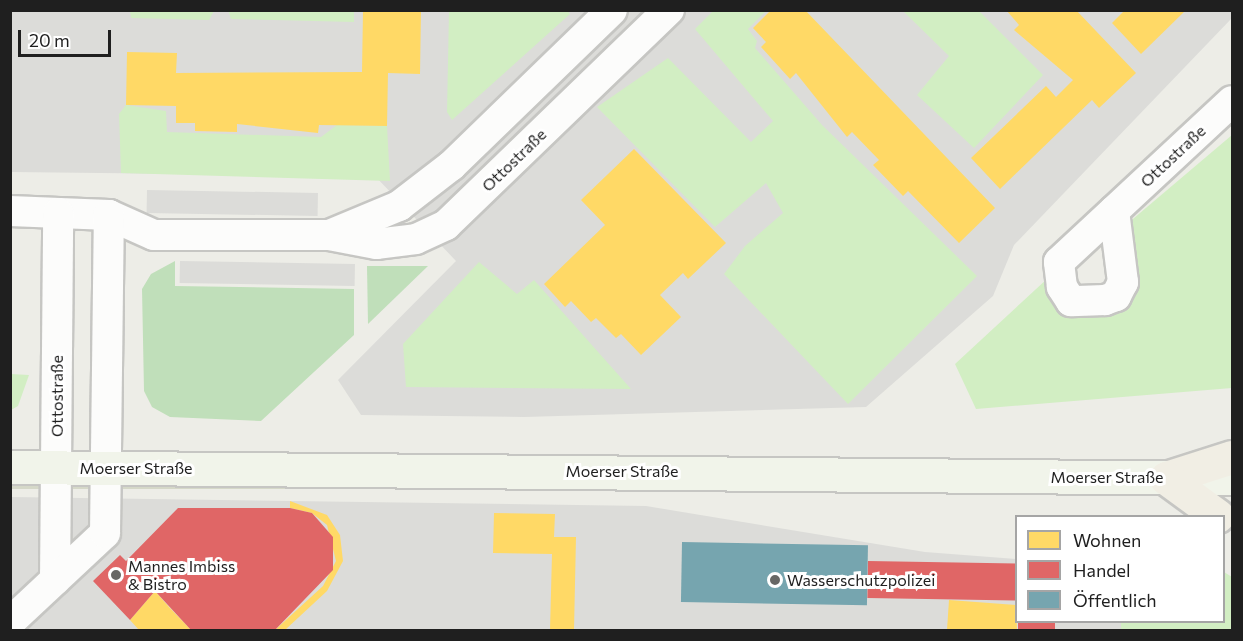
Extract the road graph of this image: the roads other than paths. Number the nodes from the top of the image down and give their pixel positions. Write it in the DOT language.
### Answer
graph roads {
  1 [pos="612,10"];
  2 [pos="669,10"];
  3 [pos="1233,101"];
  4 [pos="10,211"];
  5 [pos="1114,211"];
  6 [pos="58,213"];
  7 [pos="109,215"];
  8 [pos="328,235"];
  9 [pos="1233,457"];
  10 [pos="10,467"];
  11 [pos="57,468"];
  12 [pos="108,468"];
  13 [pos="1166,478"];
  14 [pos="1233,478"];
  15 [pos="1217,515"];
  16 [pos="55,580"];
  17 [pos="10,622"];
  1 -- 8 [label="street, Ottostraße"];
  2 -- 8 [label="street, Ottostraße"];
  3 -- 5 [label="street, Ottostraße"];
  4 -- 6 [label="street, Ottostraße"];
  6 -- 7 [label="street, Ottostraße"];
  6 -- 11 [label="street, Ottostraße"];
  7 -- 8 [label="street, Ottostraße"];
  7 -- 12 [label="street"];
  9 -- 13 [label="main road"];
  10 -- 11 [label="main road, Moerser Straße"];
  11 -- 12 [label="main road, Moerser Straße"];
  11 -- 16 [label="street, Ottostraße"];
  12 -- 13 [label="main road, Moerser Straße"];
  12 -- 16 [label="street"];
  13 -- 14 [label="main road, Moerser Straße"];
  13 -- 15 [label="main road"];
  16 -- 17 [label="street"];
}
